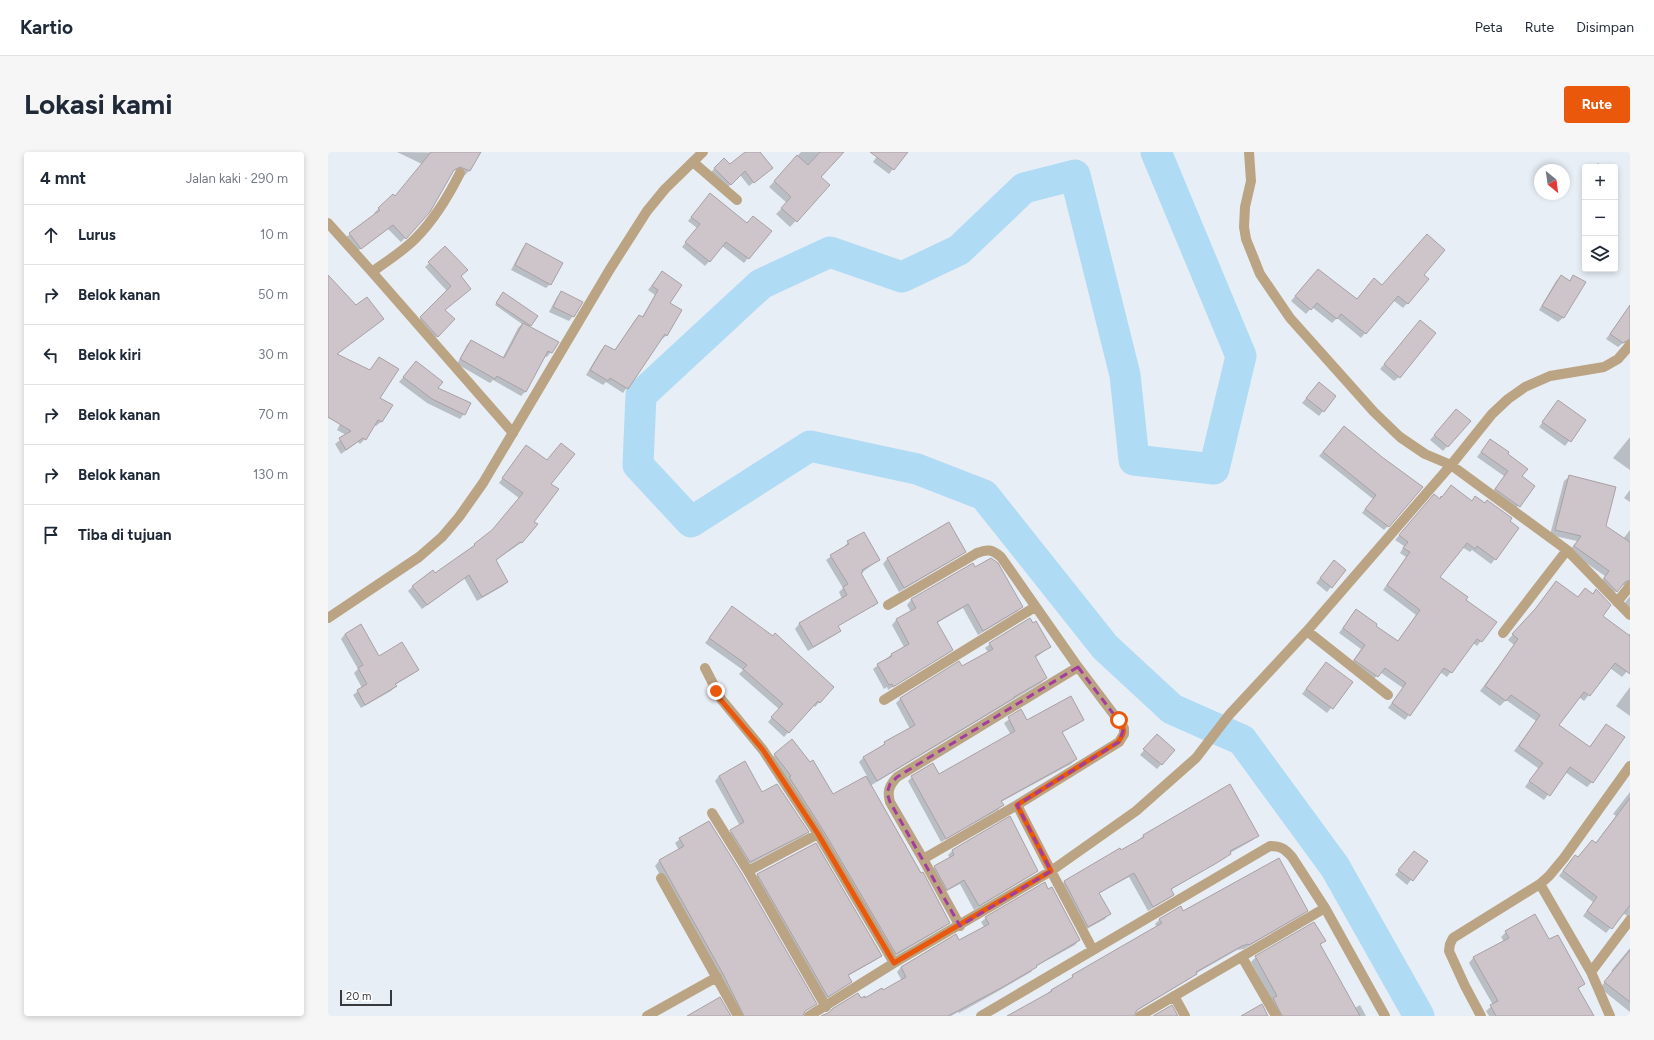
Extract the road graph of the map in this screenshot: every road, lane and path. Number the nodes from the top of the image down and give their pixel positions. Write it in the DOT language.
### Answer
graph roads {
  1 [pos="704,152"];
  2 [pos="1249,152"];
  3 [pos="693,162"];
  4 [pos="460,173"];
  5 [pos="737,200"];
  6 [pos="328,223"];
  7 [pos="372,272"];
  8 [pos="1630,346"];
  9 [pos="513,432"];
  10 [pos="1452,465"];
  11 [pos="1567,550"];
  12 [pos="1630,586"];
  13 [pos="1617,602"];
  14 [pos="888,604"];
  15 [pos="1035,607"];
  16 [pos="1630,615"];
  17 [pos="328,618"];
  18 [pos="1307,631"];
  19 [pos="1503,633"];
  20 [pos="1078,667"];
  21 [pos="705,668"];
  22 [pos="1388,695"];
  23 [pos="884,700"];
  24 [pos="1630,766"];
  25 [pos="1017,805"];
  26 [pos="712,813"];
  27 [pos="818,834"];
  28 [pos="923,859"];
  29 [pos="1051,871"];
  30 [pos="748,872"];
  31 [pos="660,878"];
  32 [pos="1540,884"];
  33 [pos="1325,908"];
  34 [pos="1630,920"];
  35 [pos="960,926"];
  36 [pos="1093,950"];
  37 [pos="1242,957"];
  38 [pos="894,963"];
  39 [pos="1591,972"];
  40 [pos="717,977"];
  41 [pos="1174,996"];
  42 [pos="826,1007"];
  43 [pos="647,1016"];
  44 [pos="738,1016"];
  45 [pos="809,1016"];
  46 [pos="981,1016"];
  47 [pos="1140,1016"];
  48 [pos="1185,1016"];
  49 [pos="1276,1016"];
  50 [pos="1385,1016"];
  51 [pos="1481,1016"];
  52 [pos="1610,1016"];
  1 -- 3 [label="street"];
  2 -- 10 [label="street"];
  3 -- 5 [label="street"];
  3 -- 9 [label="street"];
  4 -- 7 [label="street"];
  6 -- 7 [label="street"];
  7 -- 9 [label="street"];
  8 -- 10 [label="street"];
  9 -- 17 [label="street"];
  10 -- 11 [label="street"];
  10 -- 18 [label="street"];
  11 -- 13 [label="street"];
  11 -- 19 [label="street"];
  12 -- 13 [label="street"];
  13 -- 16 [label="street"];
  14 -- 15 [label="street"];
  15 -- 20 [label="street"];
  15 -- 23 [label="street"];
  18 -- 22 [label="street"];
  18 -- 29 [label="street"];
  20 -- 25 [label="street"];
  20 -- 28 [label="street"];
  21 -- 27 [label="street"];
  24 -- 32 [label="street"];
  25 -- 28 [label="street"];
  25 -- 29 [label="street"];
  26 -- 30 [label="street"];
  27 -- 30 [label="street"];
  27 -- 38 [label="street"];
  28 -- 35 [label="street"];
  29 -- 35 [label="street"];
  29 -- 36 [label="street"];
  30 -- 42 [label="street"];
  31 -- 40 [label="street"];
  32 -- 39 [label="street"];
  32 -- 51 [label="street"];
  33 -- 36 [label="street"];
  33 -- 37 [label="street"];
  33 -- 50 [label="street"];
  34 -- 39 [label="street"];
  35 -- 38 [label="street"];
  36 -- 46 [label="street"];
  37 -- 41 [label="street"];
  37 -- 49 [label="street"];
  38 -- 42 [label="street"];
  39 -- 52 [label="street"];
  40 -- 43 [label="street"];
  40 -- 44 [label="street"];
  41 -- 47 [label="street"];
  41 -- 48 [label="street"];
  42 -- 45 [label="street"];
}
